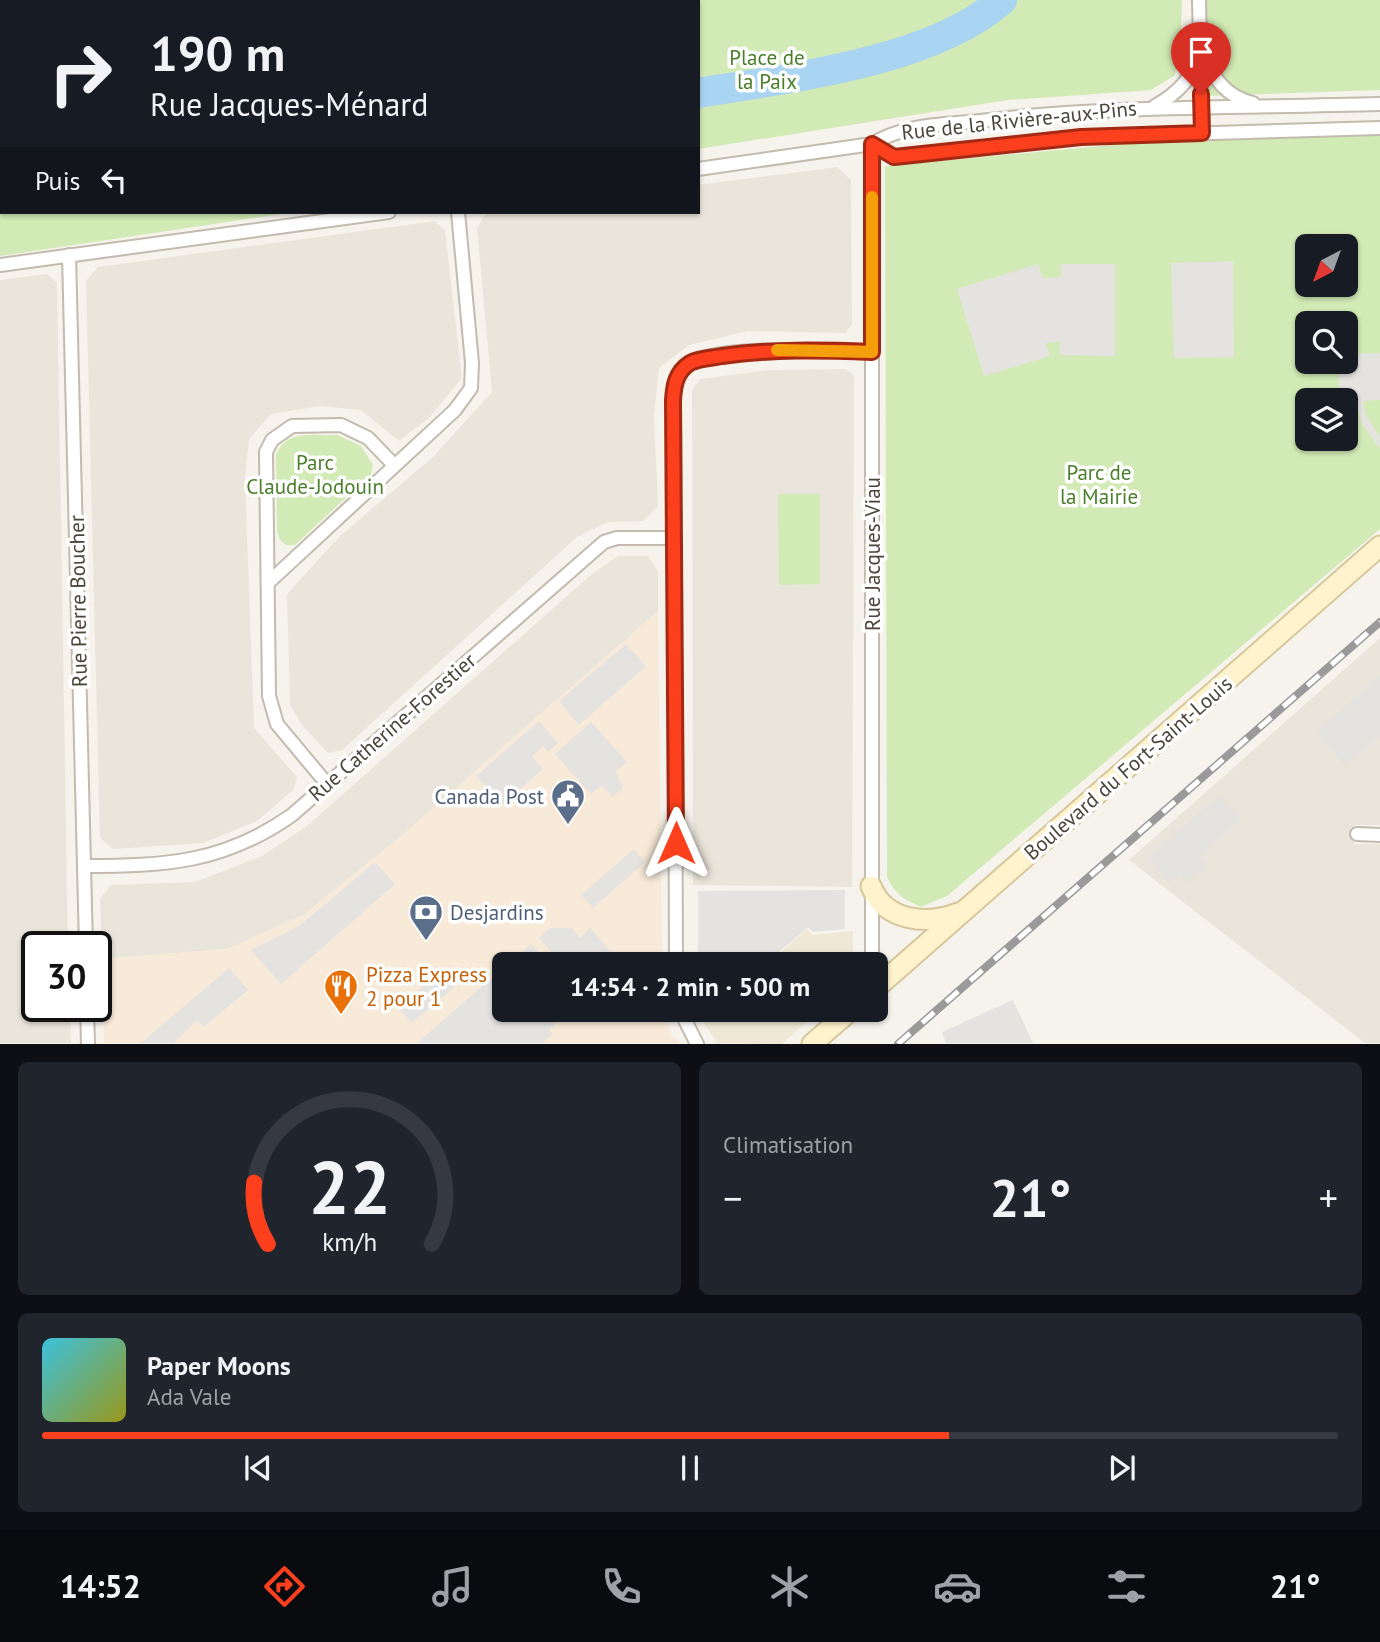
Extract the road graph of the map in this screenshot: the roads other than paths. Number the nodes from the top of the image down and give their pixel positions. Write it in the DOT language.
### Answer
graph roads {
  1 [pos="1199,0"];
  2 [pos="1200,43"];
  3 [pos="1380,104"];
  4 [pos="1201,107"];
  5 [pos="1267,107"];
  6 [pos="1151,108"];
  7 [pos="1380,128"];
  8 [pos="1202,133"];
  9 [pos="872,144"];
  10 [pos="700,169"];
  11 [pos="374,214"];
  12 [pos="458,214"];
  13 [pos="69,255"];
  14 [pos="0,265"];
  15 [pos="872,352"];
  16 [pos="394,466"];
  17 [pos="675,538"];
  18 [pos="1380,546"];
  19 [pos="269,582"];
  20 [pos="327,784"];
  21 [pos="1357,834"];
  22 [pos="1380,835"];
  23 [pos="84,866"];
  24 [pos="871,886"];
  25 [pos="965,910"];
  26 [pos="86,931"];
  27 [pos="676,952"];
  28 [pos="875,952"];
  29 [pos="888,967"];
  30 [pos="87,1022"];
  31 [pos="686,1022"];
  32 [pos="837,1022"];
  33 [pos="88,1044"];
  34 [pos="696,1044"];
  35 [pos="812,1044"];
  1 -- 2 [label="street"];
  2 -- 4 [label="street"];
  2 -- 5 [label="street"];
  2 -- 6 [label="street"];
  3 -- 5 [label="street, Rue de la Rivière-aux-Pins"];
  4 -- 5 [label="street, Rue de la Rivière-aux-Pins"];
  4 -- 6 [label="street, Rue de la Rivière-aux-Pins"];
  4 -- 8 [label="street"];
  6 -- 9 [label="street, Rue de la Rivière-aux-Pins"];
  7 -- 8 [label="street, Rue de la Rivière-aux-Pins"];
  8 -- 9 [label="street, Rue de la Rivière-aux-Pins"];
  9 -- 10 [label="street, Rue de la Rivière-aux-Pins"];
  9 -- 15 [label="street, Rue Jacques-Viau"];
  11 -- 13 [label="street"];
  12 -- 16 [label="street"];
  13 -- 14 [label="street"];
  13 -- 23 [label="street, Rue Pierre Boucher"];
  15 -- 17 [label="street"];
  15 -- 24 [label="street, Rue Jacques-Viau"];
  16 -- 19 [label="street"];
  16 -- 19 [label="street"];
  17 -- 20 [label="street, Rue Catherine-Forestier"];
  17 -- 27 [label="street"];
  18 -- 25 [label="street, Boulevard du Fort-Saint-Louis"];
  19 -- 20 [label="street"];
  20 -- 23 [label="street, Rue Catherine-Forestier"];
  21 -- 22 [label="street"];
  23 -- 26 [label="street, Rue Pierre Boucher"];
  24 -- 25 [label="street"];
  24 -- 28 [label="street, Rue Jacques-Viau"];
  25 -- 29 [label="street, Boulevard du Fort-Saint-Louis"];
  30 -- 33 [label="street"];
  31 -- 34 [label="street"];
  32 -- 35 [label="street"];
}
